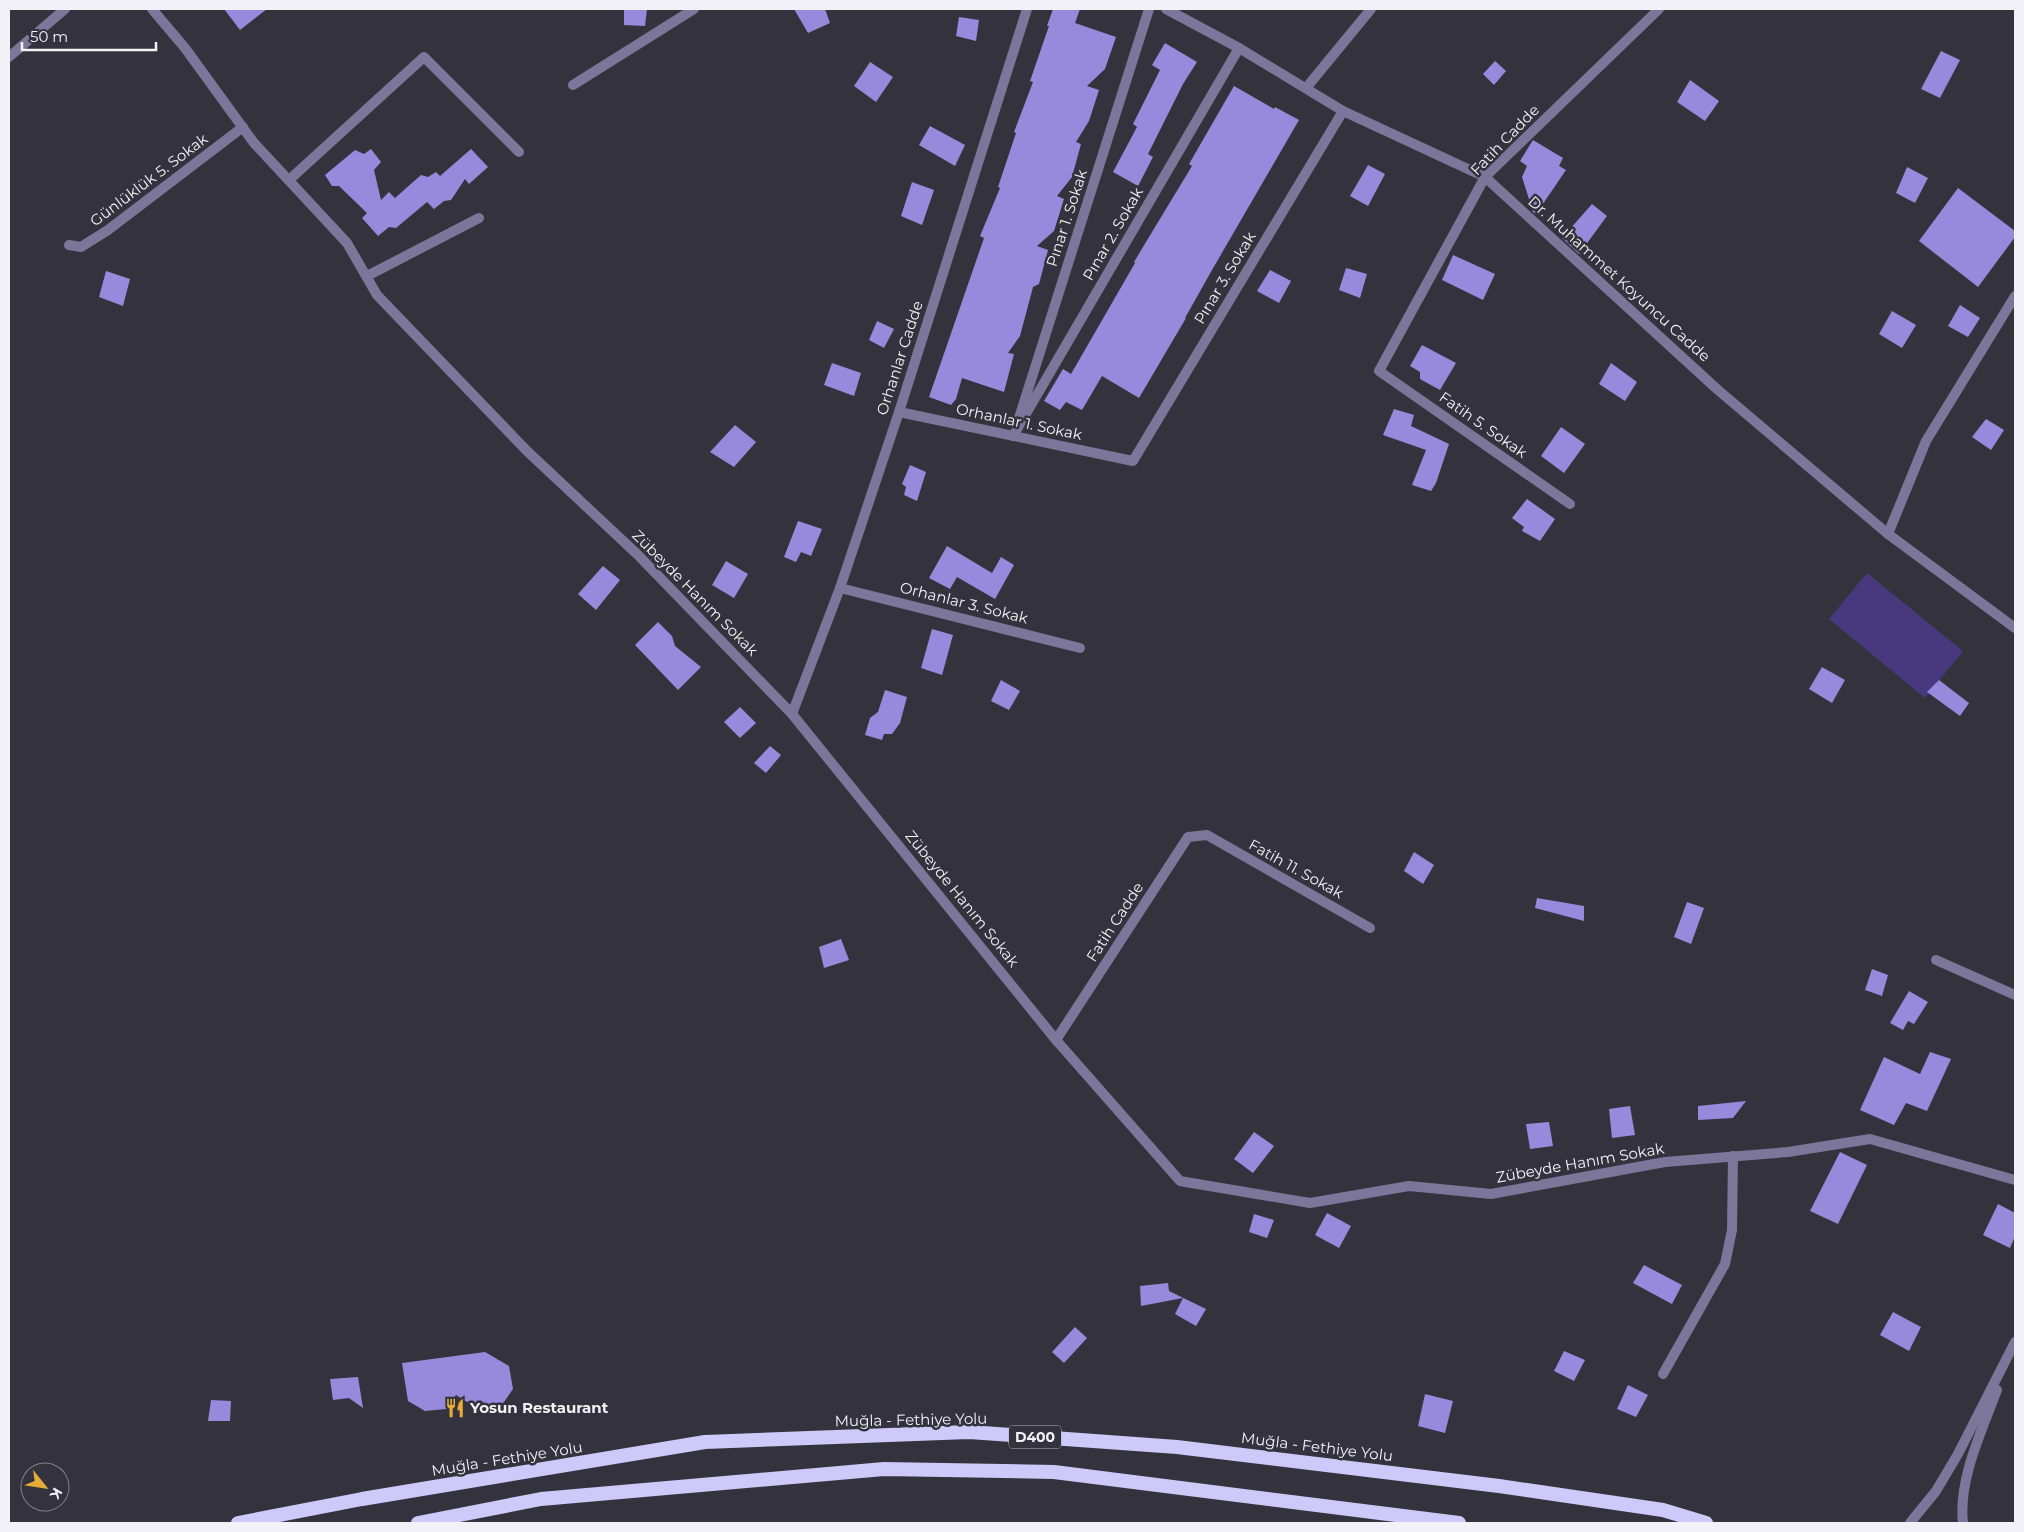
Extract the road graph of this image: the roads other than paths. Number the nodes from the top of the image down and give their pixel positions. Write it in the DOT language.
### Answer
graph roads {
  1 [pos="64,9"];
  2 [pos="152,9"];
  3 [pos="694,9"];
  4 [pos="1027,9"];
  5 [pos="1149,9"];
  6 [pos="1166,9"];
  7 [pos="1371,9"];
  8 [pos="1659,9"];
  9 [pos="1239,48"];
  10 [pos="9,57"];
  11 [pos="573,85"];
  12 [pos="1306,88"];
  13 [pos="1343,111"];
  14 [pos="243,127"];
  15 [pos="519,152"];
  16 [pos="1485,177"];
  17 [pos="288,180"];
  18 [pos="479,218"];
  19 [pos="69,245"];
  20 [pos="367,276"];
  21 [pos="2015,296"];
  22 [pos="1379,371"];
  23 [pos="899,412"];
  24 [pos="1013,436"];
  25 [pos="1134,461"];
  26 [pos="1570,504"];
  27 [pos="1888,534"];
  28 [pos="840,588"];
  29 [pos="2015,628"];
  30 [pos="1080,648"];
  31 [pos="792,714"];
  32 [pos="1207,835"];
  33 [pos="1370,928"];
  34 [pos="1936,960"];
  35 [pos="2015,994"];
  36 [pos="1056,1040"];
  37 [pos="1733,1156"];
  38 [pos="2015,1180"];
  39 [pos="2015,1342"];
  40 [pos="2010,1354"];
  41 [pos="1664,1374"];
  42 [pos="238,1523"];
  43 [pos="418,1523"];
  44 [pos="1459,1523"];
  45 [pos="1706,1523"];
  46 [pos="1910,1523"];
  47 [pos="1964,1523"];
  1 -- 10 [label="street"];
  2 -- 14 [label="street, Zübeyde Hanım Sokak"];
  3 -- 11 [label="street"];
  4 -- 23 [label="street, Orhanlar Cadde"];
  5 -- 24 [label="street, Pınar 1. Sokak"];
  6 -- 9 [label="street, Dr. Muhammet Koyuncu Cadde"];
  7 -- 12 [label="street"];
  8 -- 16 [label="street, Fatih Cadde"];
  9 -- 12 [label="street, Dr. Muhammet Koyuncu Cadde"];
  9 -- 24 [label="street, Pınar 2. Sokak"];
  12 -- 13 [label="street, Dr. Muhammet Koyuncu Cadde"];
  13 -- 16 [label="street, Dr. Muhammet Koyuncu Cadde"];
  13 -- 25 [label="street, Pınar 3. Sokak"];
  14 -- 17 [label="street, Zübeyde Hanım Sokak"];
  14 -- 19 [label="street, Günlüklük 5. Sokak"];
  15 -- 17 [label="street"];
  16 -- 22 [label="street, Fatih Cadde"];
  16 -- 27 [label="street, Dr. Muhammet Koyuncu Cadde"];
  17 -- 20 [label="street, Zübeyde Hanım Sokak"];
  18 -- 20 [label="street"];
  20 -- 31 [label="street, Zübeyde Hanım Sokak"];
  21 -- 27 [label="street"];
  22 -- 26 [label="street, Fatih 5. Sokak"];
  23 -- 24 [label="street, Orhanlar 1. Sokak"];
  23 -- 28 [label="street, Orhanlar Cadde"];
  24 -- 25 [label="street, Orhanlar 1. Sokak"];
  27 -- 29 [label="street, Dr. Muhammet Koyuncu Cadde"];
  28 -- 30 [label="street, Orhanlar 3. Sokak"];
  28 -- 31 [label="street, Orhanlar Cadde"];
  31 -- 36 [label="street, Zübeyde Hanım Sokak"];
  32 -- 33 [label="street, Fatih 11. Sokak"];
  32 -- 36 [label="street, Fatih Cadde"];
  34 -- 35 [label="street"];
  36 -- 37 [label="street, Zübeyde Hanım Sokak"];
  37 -- 38 [label="street, Zübeyde Hanım Sokak"];
  37 -- 41 [label="street"];
  39 -- 40 [label="street"];
  40 -- 46 [label="street"];
  40 -- 47 [label="street"];
  42 -- 45 [label="highway, Muğla - Fethiye Yolu / D400"];
  43 -- 44 [label="highway, D400"];
}
